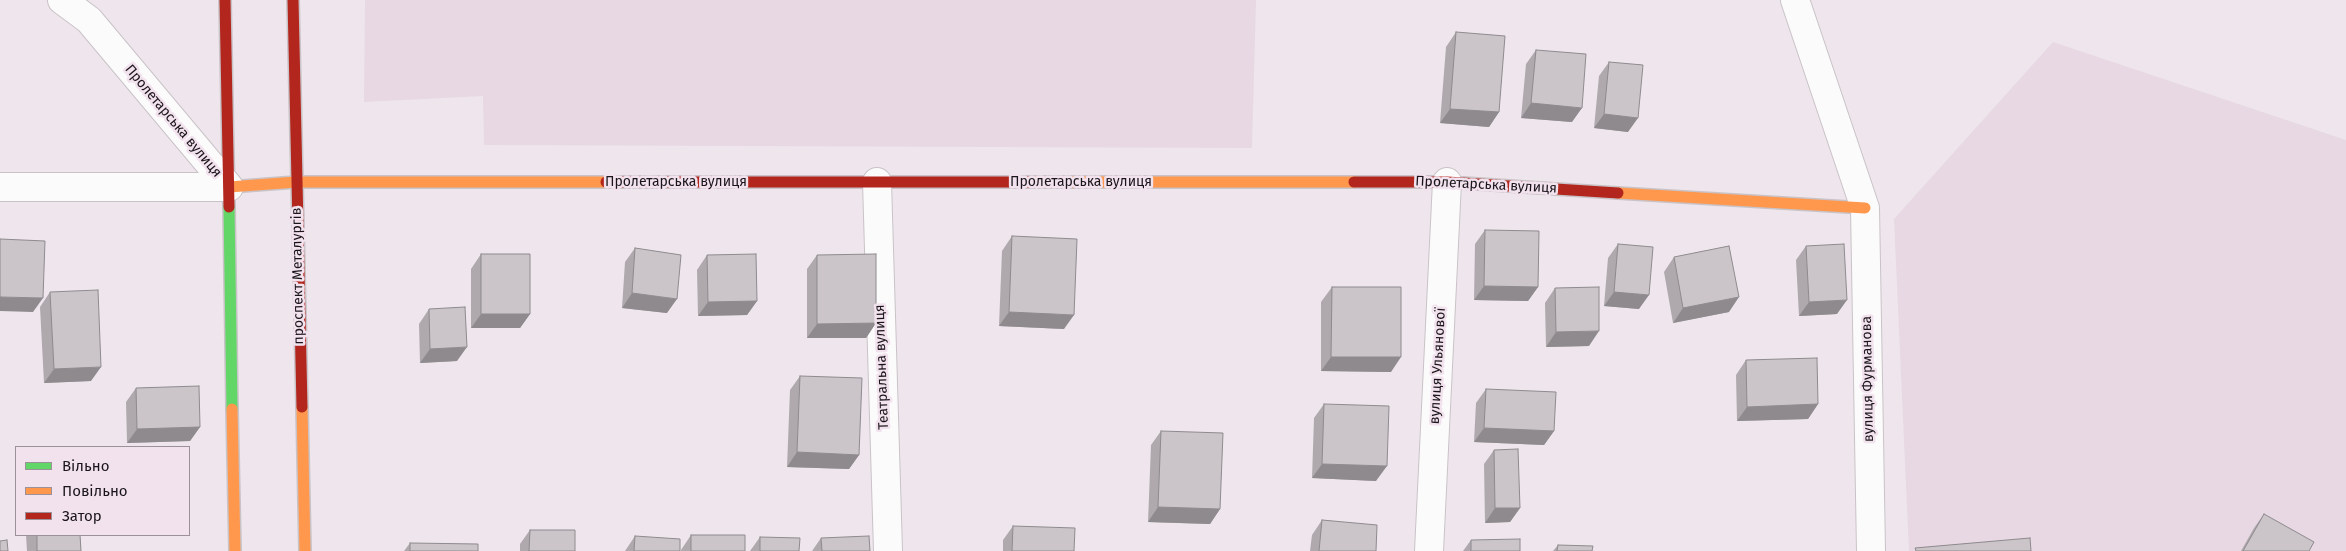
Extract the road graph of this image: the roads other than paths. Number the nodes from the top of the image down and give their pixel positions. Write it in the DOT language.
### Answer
graph roads {
  1 [pos="62,0"];
  2 [pos="225,0"];
  3 [pos="293,0"];
  4 [pos="1795,0"];
  5 [pos="296,182"];
  6 [pos="877,182"];
  7 [pos="1447,182"];
  8 [pos="0,187"];
  9 [pos="229,187"];
  10 [pos="1865,208"];
  11 [pos="235,551"];
  12 [pos="305,551"];
  13 [pos="888,551"];
  14 [pos="1429,551"];
  15 [pos="1871,551"];
  1 -- 9 [label="street, Пролетарська вулиця"];
  2 -- 9 [label="street"];
  3 -- 5 [label="street, проспект Металургів"];
  4 -- 10 [label="street, вулиця Фурманова"];
  5 -- 6 [label="street, Пролетарська вулиця"];
  5 -- 9 [label="street, Пролетарська вулиця"];
  5 -- 12 [label="street, проспект Металургів"];
  6 -- 7 [label="street, Пролетарська вулиця"];
  6 -- 13 [label="street, Театральна вулиця"];
  7 -- 10 [label="street, Пролетарська вулиця"];
  7 -- 14 [label="street, вулиця Ульянової"];
  8 -- 9 [label="street, Пролетарська вулиця"];
  9 -- 11 [label="street"];
  10 -- 15 [label="street, вулиця Фурманова"];
}
